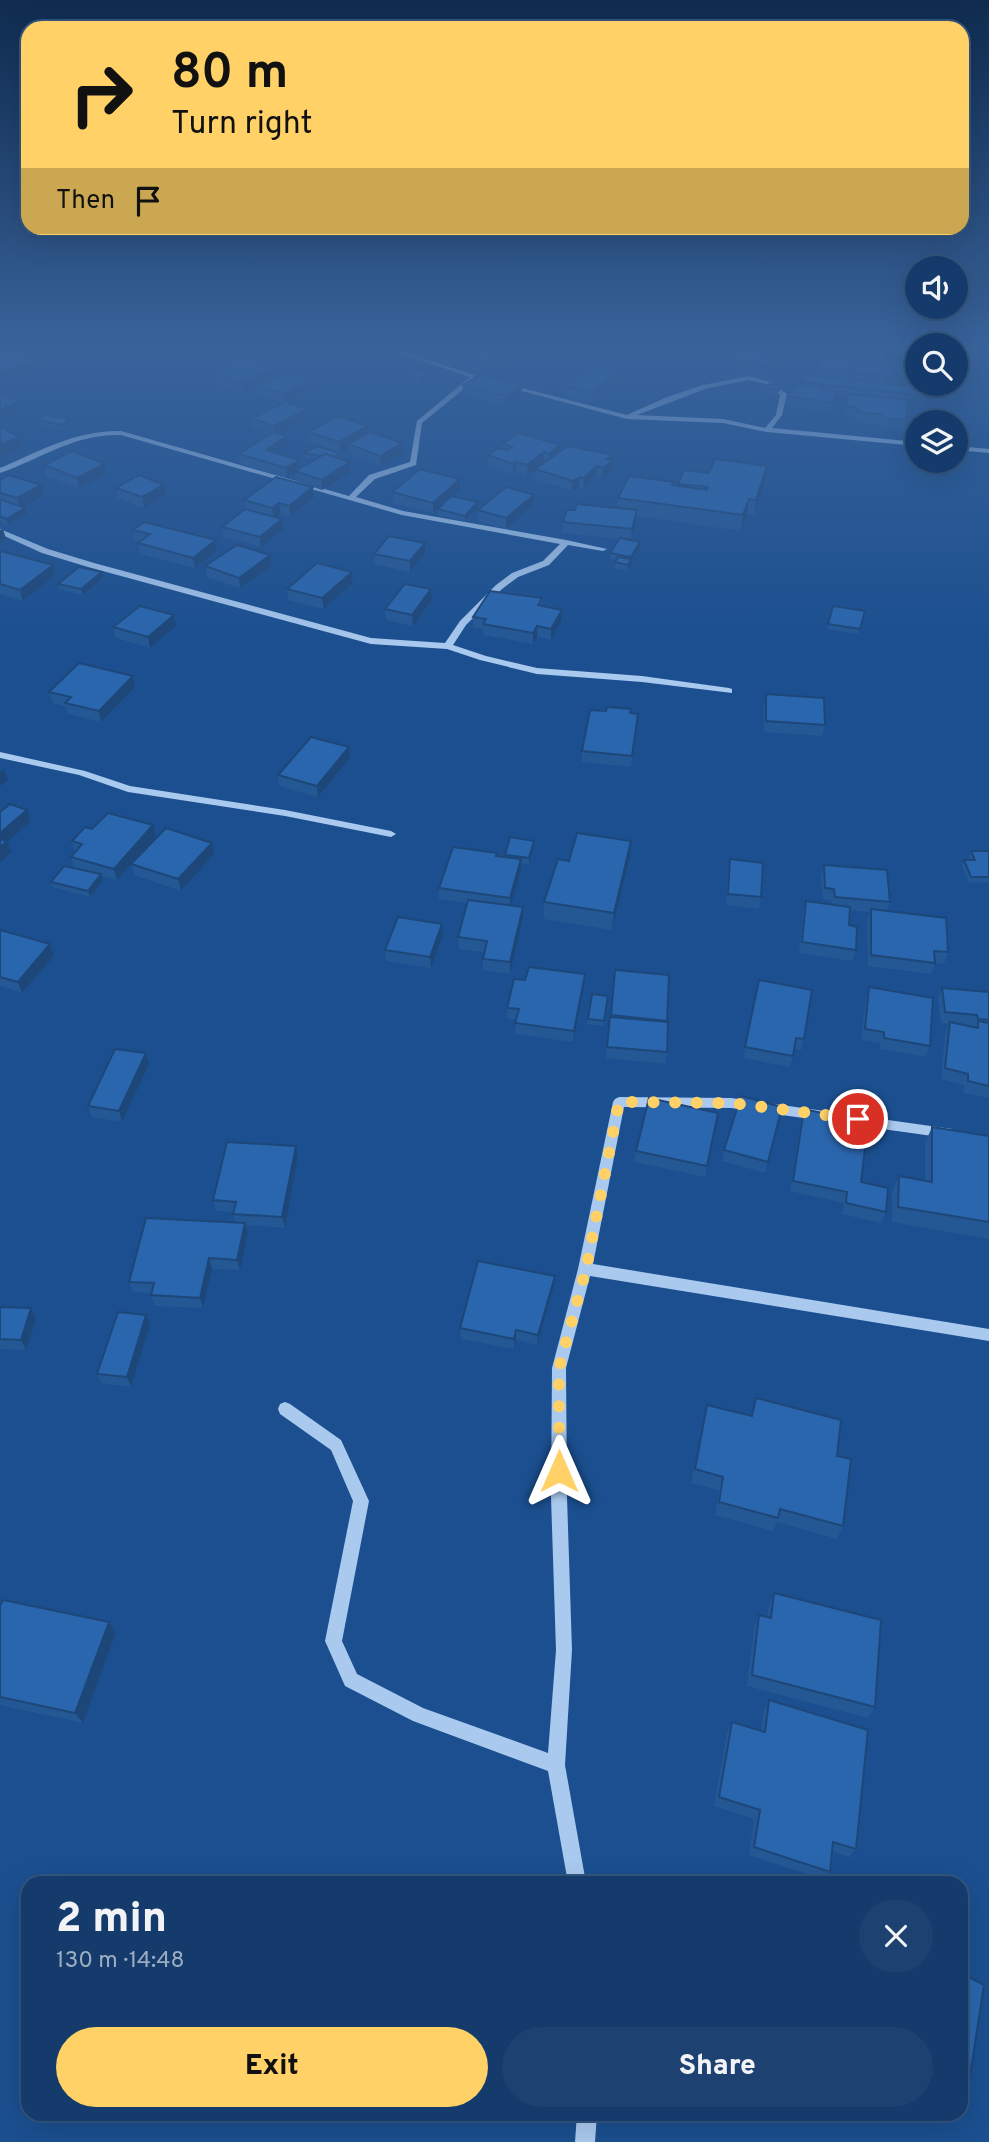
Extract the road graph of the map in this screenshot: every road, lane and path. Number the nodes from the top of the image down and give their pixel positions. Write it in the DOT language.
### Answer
graph roads {
  1 [pos="57,447"];
  2 [pos="169,447"];
  3 [pos="415,447"];
  4 [pos="968,449"];
  5 [pos="989,451"];
  6 [pos="0,471"];
  7 [pos="350,499"];
  8 [pos="0,531"];
  9 [pos="566,542"];
  10 [pos="603,549"];
  11 [pos="448,646"];
  12 [pos="729,691"];
  13 [pos="0,755"];
  14 [pos="391,834"];
  15 [pos="961,1135"];
  16 [pos="586,1269"];
  17 [pos="989,1335"];
  18 [pos="285,1409"];
  19 [pos="556,1765"];
  20 [pos="576,1876"];
  21 [pos="586,2121"];
  22 [pos="585,2142"];
  1 -- 6 [label="street"];
  2 -- 7 [label="street"];
  3 -- 7 [label="street"];
  4 -- 5 [label="street"];
  7 -- 9 [label="street"];
  8 -- 11 [label="street"];
  9 -- 10 [label="street"];
  9 -- 11 [label="street"];
  11 -- 12 [label="street"];
  13 -- 14 [label="street"];
  15 -- 16 [label="street"];
  16 -- 17 [label="street"];
  16 -- 19 [label="street"];
  18 -- 19 [label="street"];
  19 -- 20 [label="street"];
  21 -- 22 [label="street"];
}
